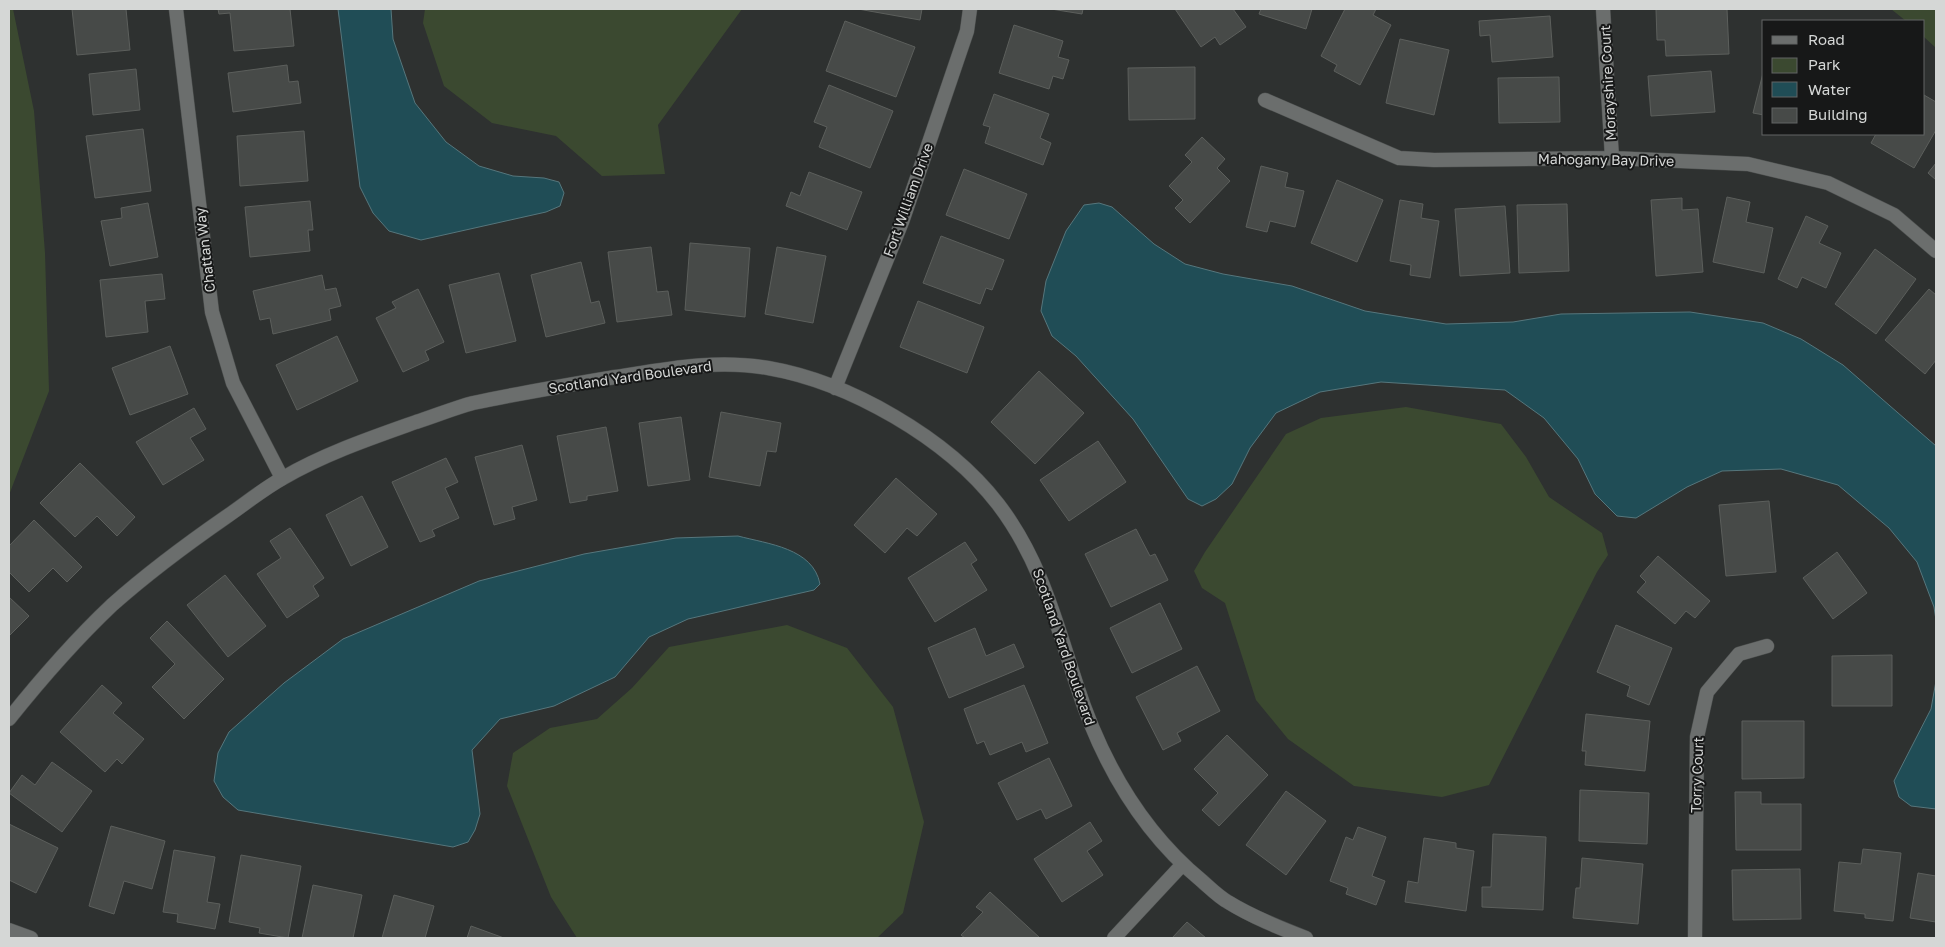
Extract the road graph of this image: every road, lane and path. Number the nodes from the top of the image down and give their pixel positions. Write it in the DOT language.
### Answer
graph roads {
  1 [pos="176,9"];
  2 [pos="970,9"];
  3 [pos="1603,9"];
  4 [pos="1265,100"];
  5 [pos="1612,158"];
  6 [pos="1936,251"];
  7 [pos="835,388"];
  8 [pos="282,478"];
  9 [pos="1767,646"];
  10 [pos="9,719"];
  11 [pos="1182,865"];
  12 [pos="9,930"];
  13 [pos="31,938"];
  14 [pos="1114,938"];
  15 [pos="1306,938"];
  16 [pos="1695,938"];
  1 -- 8 [label="street, Chattan Way"];
  2 -- 7 [label="street, Fort William Drive"];
  3 -- 5 [label="street, Morayshire Court"];
  4 -- 5 [label="street, Mahogany Bay Drive"];
  5 -- 6 [label="street, Mahogany Bay Drive"];
  7 -- 8 [label="street, Scotland Yard Boulevard"];
  7 -- 11 [label="street, Scotland Yard Boulevard"];
  8 -- 10 [label="street, Scotland Yard Boulevard"];
  9 -- 16 [label="street, Torry Court"];
  11 -- 14 [label="street"];
  11 -- 15 [label="street, Scotland Yard Boulevard"];
  12 -- 13 [label="street"];
}
